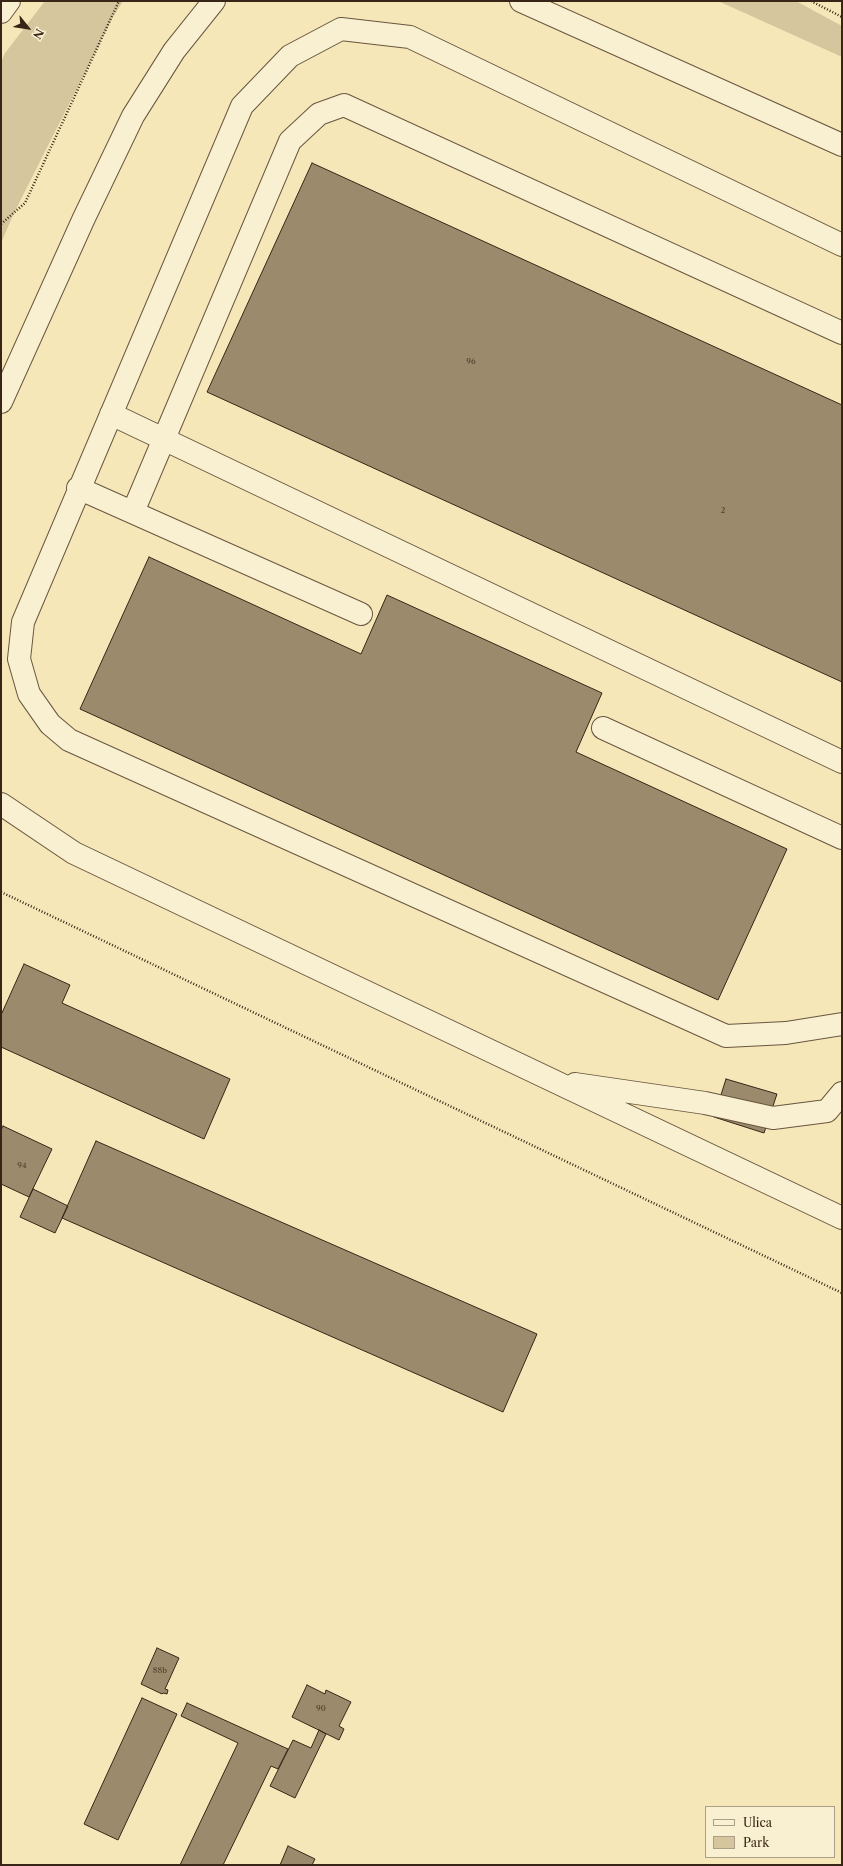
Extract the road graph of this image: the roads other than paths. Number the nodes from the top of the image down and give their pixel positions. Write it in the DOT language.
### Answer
graph roads {
  1 [pos="9,1"];
  2 [pos="214,1"];
  3 [pos="521,1"];
  4 [pos="1,12"];
  5 [pos="842,145"];
  6 [pos="842,244"];
  7 [pos="842,333"];
  8 [pos="1,402"];
  9 [pos="110,414"];
  10 [pos="163,440"];
  11 [pos="78,488"];
  12 [pos="133,512"];
  13 [pos="362,614"];
  14 [pos="603,728"];
  15 [pos="842,762"];
  16 [pos="1,804"];
  17 [pos="842,838"];
  18 [pos="842,1024"];
  19 [pos="554,1081"];
  20 [pos="842,1093"];
  21 [pos="842,1218"];
  1 -- 4 [label="street"];
  2 -- 8 [label="street"];
  3 -- 5 [label="street"];
  6 -- 9 [label="street"];
  7 -- 10 [label="street"];
  9 -- 10 [label="street"];
  9 -- 11 [label="street"];
  10 -- 12 [label="street"];
  10 -- 15 [label="street"];
  11 -- 12 [label="street"];
  11 -- 18 [label="street"];
  12 -- 13 [label="street"];
  14 -- 17 [label="street"];
  16 -- 19 [label="street"];
  19 -- 20 [label="street"];
  19 -- 21 [label="street"];
}
